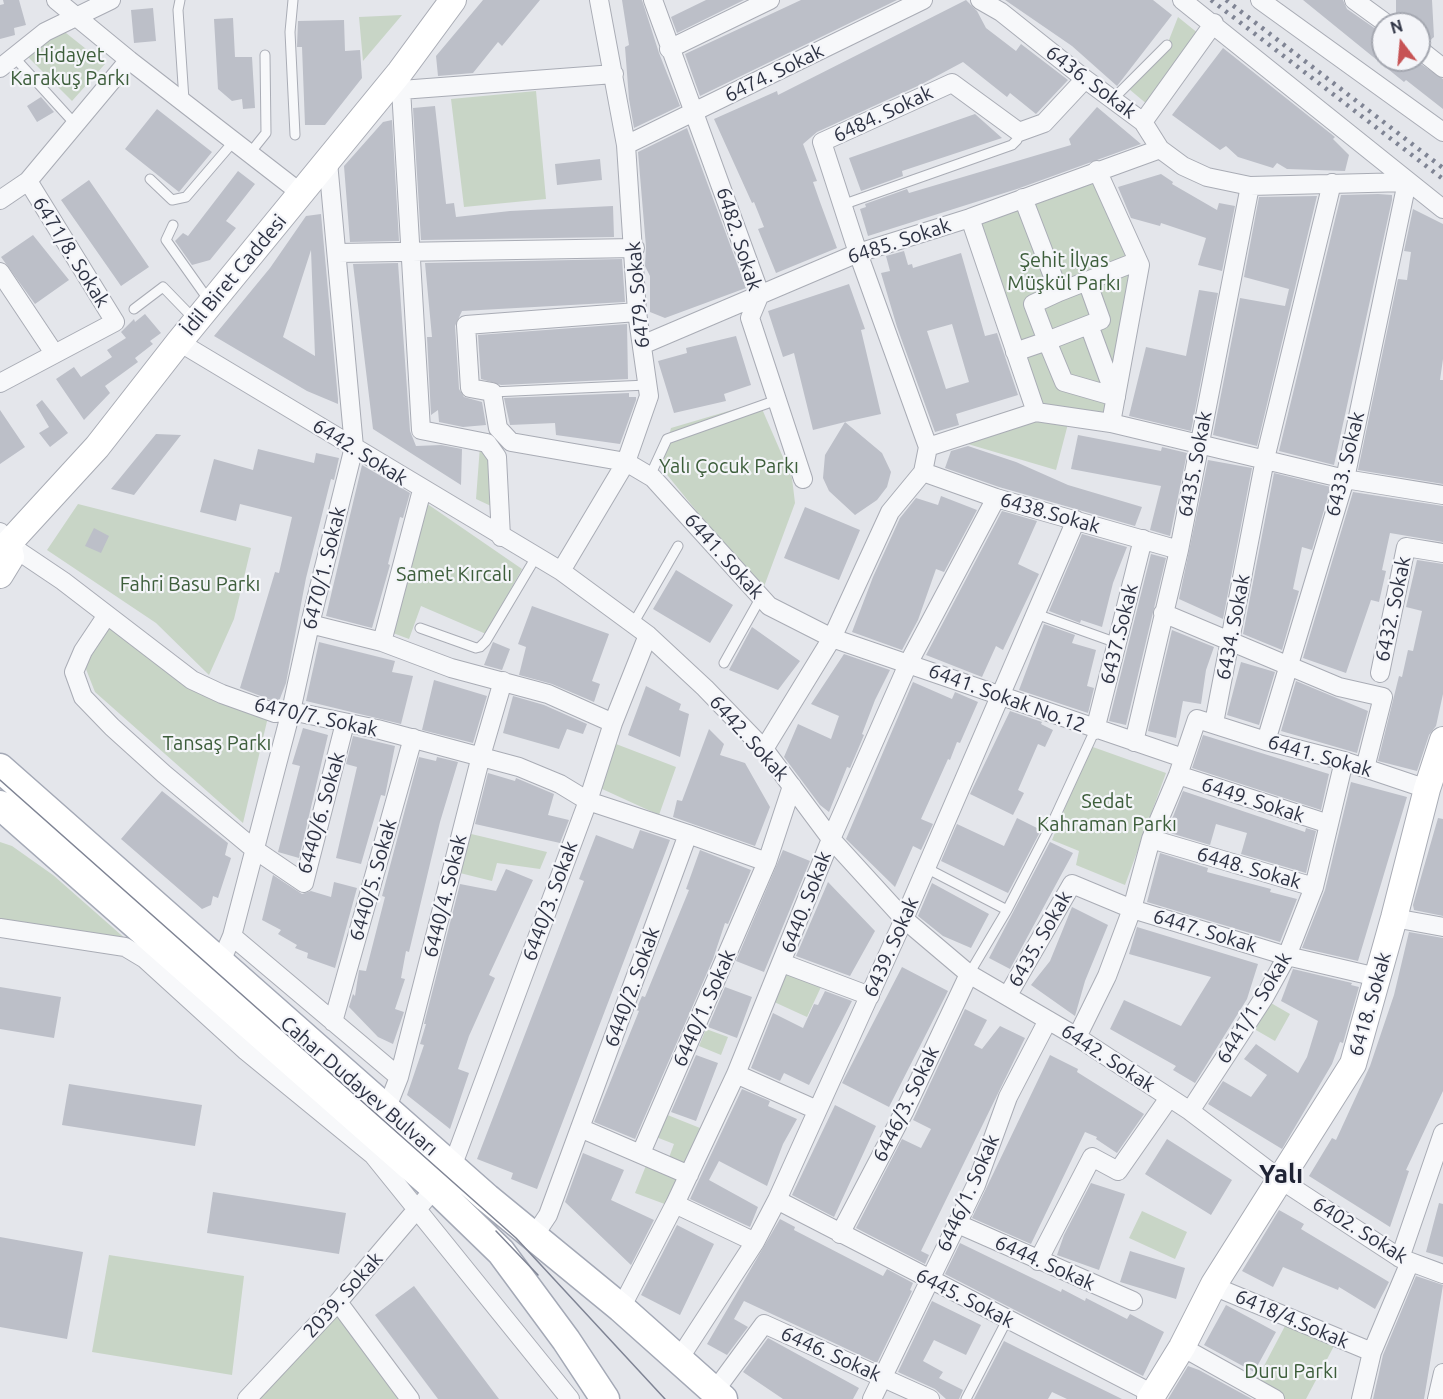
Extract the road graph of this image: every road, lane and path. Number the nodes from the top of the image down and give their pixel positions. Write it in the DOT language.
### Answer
graph roads {
  1 [pos="56,0"];
  2 [pos="111,0"];
  3 [pos="180,0"];
  4 [pos="293,0"];
  5 [pos="453,0"];
  6 [pos="599,0"];
  7 [pos="653,0"];
  8 [pos="770,0"];
  9 [pos="923,0"];
  10 [pos="980,0"];
  11 [pos="1182,0"];
  12 [pos="1260,0"];
  13 [pos="1354,0"];
  14 [pos="1003,6"];
  15 [pos="1378,12"];
  16 [pos="75,16"];
  17 [pos="1214,23"];
  18 [pos="1167,45"];
  19 [pos="669,49"];
  20 [pos="265,55"];
  21 [pos="1431,58"];
  22 [pos="129,60"];
  23 [pos="7,62"];
  24 [pos="1443,68"];
  25 [pos="614,74"];
  26 [pos="1085,79"];
  27 [pos="400,81"];
  28 [pos="1113,99"];
  29 [pos="184,103"];
  30 [pos="696,111"];
  31 [pos="1143,122"];
  32 [pos="75,124"];
  33 [pos="1019,132"];
  34 [pos="1443,132"];
  35 [pos="295,135"];
  36 [pos="234,141"];
  37 [pos="626,145"];
  38 [pos="1160,149"];
  39 [pos="250,153"];
  40 [pos="328,162"];
  41 [pos="1097,170"];
  42 [pos="150,179"];
  43 [pos="28,181"];
  44 [pos="1407,182"];
  45 [pos="1332,183"];
  46 [pos="1250,186"];
  47 [pos="302,194"];
  48 [pos="1023,198"];
  49 [pos="0,200"];
  50 [pos="842,205"];
  51 [pos="1443,209"];
  52 [pos="970,218"];
  53 [pos="173,225"];
  54 [pos="634,248"];
  55 [pos="411,252"];
  56 [pos="338,253"];
  57 [pos="858,253"];
  58 [pos="1138,261"];
  59 [pos="0,272"];
  60 [pos="1087,281"];
  61 [pos="1059,292"];
  62 [pos="760,294"];
  63 [pos="134,309"];
  64 [pos="637,312"];
  65 [pos="204,313"];
  66 [pos="1089,325"];
  67 [pos="1047,341"];
  68 [pos="178,342"];
  69 [pos="642,345"];
  70 [pos="1016,352"];
  71 [pos="54,353"];
  72 [pos="0,383"];
  73 [pos="647,385"];
  74 [pos="1079,387"];
  75 [pos="492,392"];
  76 [pos="1116,397"];
  77 [pos="777,400"];
  78 [pos="1036,412"];
  79 [pos="1069,417"];
  80 [pos="1112,423"];
  81 [pos="1199,445"];
  82 [pos="354,447"];
  83 [pos="928,447"];
  84 [pos="1265,459"];
  85 [pos="626,462"];
  86 [pos="923,472"];
  87 [pos="650,476"];
  88 [pos="1345,478"];
  89 [pos="803,479"];
  90 [pos="422,490"];
  91 [pos="1443,495"];
  92 [pos="996,498"];
  93 [pos="1076,520"];
  94 [pos="501,537"];
  95 [pos="1143,539"];
  96 [pos="3,540"];
  97 [pos="678,546"];
  98 [pos="1179,550"];
  99 [pos="1443,554"];
  100 [pos="536,557"];
  101 [pos="561,571"];
  102 [pos="0,575"];
  103 [pos="761,597"];
  104 [pos="1163,613"];
  105 [pos="1036,614"];
  106 [pos="107,615"];
  107 [pos="310,624"];
  108 [pos="633,624"];
  109 [pos="420,628"];
  110 [pos="648,635"];
  111 [pos="832,638"];
  112 [pos="1231,641"];
  113 [pos="382,642"];
  114 [pos="1117,643"];
  115 [pos="909,662"];
  116 [pos="724,663"];
  117 [pos="1287,665"];
  118 [pos="1380,674"];
  119 [pos="503,681"];
  120 [pos="1001,696"];
  121 [pos="291,711"];
  122 [pos="345,723"];
  123 [pos="614,723"];
  124 [pos="1214,723"];
  125 [pos="1095,730"];
  126 [pos="413,738"];
  127 [pos="1443,740"];
  128 [pos="1266,741"];
  129 [pos="1134,742"];
  130 [pos="764,749"];
  131 [pos="481,756"];
  132 [pos="1183,758"];
  133 [pos="1344,761"];
  134 [pos="0,768"];
  135 [pos="1365,768"];
  136 [pos="1178,776"];
  137 [pos="792,786"];
  138 [pos="1427,789"];
  139 [pos="588,801"];
  140 [pos="3,810"];
  141 [pos="1329,824"];
  142 [pos="688,834"];
  143 [pos="831,839"];
  144 [pos="1151,839"];
  145 [pos="254,849"];
  146 [pos="767,862"];
  147 [pos="926,868"];
  148 [pos="1072,884"];
  149 [pos="1314,887"];
  150 [pos="1132,909"];
  151 [pos="1007,910"];
  152 [pos="1394,918"];
  153 [pos="904,919"];
  154 [pos="1443,927"];
  155 [pos="0,928"];
  156 [pos="232,936"];
  157 [pos="1287,956"];
  158 [pos="782,963"];
  159 [pos="220,964"];
  160 [pos="969,974"];
  161 [pos="1377,977"];
  162 [pos="1008,995"];
  163 [pos="870,996"];
  164 [pos="1048,1020"];
  165 [pos="333,1022"];
  166 [pos="1077,1037"];
  167 [pos="736,1074"];
  168 [pos="399,1077"];
  169 [pos="1169,1098"];
  170 [pos="386,1110"];
  171 [pos="817,1110"];
  172 [pos="1190,1111"];
  173 [pos="580,1128"];
  174 [pos="1443,1132"];
  175 [pos="640,1153"];
  176 [pos="688,1175"];
  177 [pos="444,1177"];
  178 [pos="1281,1180"];
  179 [pos="777,1200"];
  180 [pos="675,1203"];
  181 [pos="416,1210"];
  182 [pos="958,1224"];
  183 [pos="840,1234"];
  184 [pos="534,1236"];
  185 [pos="754,1242"];
  186 [pos="1405,1260"];
  187 [pos="1038,1261"];
  188 [pos="1443,1274"];
  189 [pos="928,1280"];
  190 [pos="1213,1286"];
  191 [pos="1133,1300"];
  192 [pos="338,1302"];
  193 [pos="621,1308"];
  194 [pos="1006,1320"];
  195 [pos="1182,1347"];
  196 [pos="1372,1352"];
  197 [pos="679,1359"];
  198 [pos="1443,1373"];
  199 [pos="881,1377"];
  200 [pos="716,1397"];
  201 [pos="1152,1397"];
  202 [pos="247,1399"];
  203 [pos="410,1399"];
  204 [pos="570,1399"];
  205 [pos="604,1399"];
  206 [pos="872,1399"];
  207 [pos="930,1399"];
  208 [pos="966,1399"];
  209 [pos="1275,1399"];
  210 [pos="1361,1399"];
  211 [pos="1437,1399"];
  1 -- 16 [label="street"];
  2 -- 16 [label="street"];
  3 -- 29 [label="lane"];
  4 -- 35 [label="lane"];
  5 -- 27 [label="street, İdil Biret Caddesi"];
  6 -- 25 [label="street, 6479. Sokak"];
  7 -- 19 [label="street, 6482. Sokak"];
  8 -- 19 [label="street"];
  9 -- 30 [label="street, 6474. Sokak"];
  10 -- 14 [label="street, 6436. Sokak"];
  11 -- 17 [label="street"];
  12 -- 34 [label="street"];
  13 -- 15 [label="street"];
  14 -- 26 [label="street, 6436. Sokak"];
  16 -- 22 [label="street"];
  16 -- 23 [label="street"];
  17 -- 31 [label="street"];
  17 -- 44 [label="street"];
  18 -- 28 [label="lane"];
  19 -- 30 [label="street, 6482. Sokak"];
  20 -- 39 [label="lane"];
  21 -- 24 [label="street"];
  22 -- 29 [label="street"];
  22 -- 32 [label="street"];
  23 -- 32 [label="lane"];
  25 -- 27 [label="street"];
  25 -- 37 [label="street, 6479. Sokak"];
  26 -- 28 [label="street, 6436. Sokak"];
  26 -- 33 [label="street"];
  27 -- 40 [label="street, İdil Biret Caddesi"];
  27 -- 55 [label="street"];
  28 -- 31 [label="street, 6436. Sokak"];
  29 -- 36 [label="street"];
  30 -- 37 [label="street, 6474. Sokak"];
  30 -- 62 [label="street, 6482. Sokak"];
  31 -- 38 [label="street, 6436. Sokak"];
  32 -- 43 [label="street"];
  33 -- 50 [label="lane"];
  33 -- 50 [label="street, 6484. Sokak"];
  36 -- 39 [label="street"];
  36 -- 42 [label="lane"];
  37 -- 54 [label="street, 6479. Sokak"];
  38 -- 41 [label="street, 6485. Sokak"];
  38 -- 46 [label="street, 6436. Sokak"];
  39 -- 47 [label="street"];
  40 -- 47 [label="street, İdil Biret Caddesi"];
  40 -- 56 [label="street, 6470/1. Sokak"];
  41 -- 48 [label="street, 6485. Sokak"];
  41 -- 58 [label="street"];
  43 -- 49 [label="street"];
  43 -- 71 [label="street, 6471/8. Sokak"];
  44 -- 45 [label="street, 6436. Sokak"];
  44 -- 51 [label="street"];
  44 -- 88 [label="street, 6433. Sokak"];
  45 -- 46 [label="street, 6436. Sokak"];
  45 -- 84 [label="street, 6434. Sokak"];
  46 -- 81 [label="street, 6435. Sokak"];
  47 -- 65 [label="street, İdil Biret Caddesi"];
  48 -- 52 [label="street, 6485. Sokak"];
  48 -- 61 [label="street"];
  50 -- 57 [label="street, 6484. Sokak"];
  52 -- 57 [label="street, 6485. Sokak"];
  52 -- 70 [label="street"];
  53 -- 65 [label="lane"];
  54 -- 55 [label="street"];
  54 -- 64 [label="street, 6479. Sokak"];
  55 -- 56 [label="street"];
  55 -- 94 [label="street"];
  56 -- 82 [label="street, 6470/1. Sokak"];
  57 -- 62 [label="street, 6485. Sokak"];
  57 -- 83 [label="street, 6484. Sokak"];
  58 -- 60 [label="street"];
  58 -- 76 [label="street"];
  59 -- 71 [label="street"];
  60 -- 61 [label="street"];
  60 -- 66 [label="street"];
  61 -- 67 [label="street"];
  62 -- 69 [label="street, 6485. Sokak"];
  62 -- 77 [label="street, 6482. Sokak"];
  63 -- 65 [label="lane"];
  64 -- 69 [label="street, 6479. Sokak"];
  64 -- 75 [label="street"];
  65 -- 68 [label="street, İdil Biret Caddesi"];
  66 -- 67 [label="street"];
  66 -- 76 [label="street"];
  67 -- 70 [label="street"];
  67 -- 74 [label="street"];
  68 -- 82 [label="street, 6442. Sokak"];
  68 -- 96 [label="street, İdil Biret Caddesi"];
  69 -- 73 [label="street, 6479. Sokak"];
  70 -- 78 [label="street"];
  71 -- 72 [label="street"];
  73 -- 75 [label="lane"];
  73 -- 85 [label="street, 6479. Sokak"];
  74 -- 76 [label="street"];
  74 -- 79 [label="street"];
  75 -- 85 [label="street"];
  76 -- 80 [label="street"];
  77 -- 87 [label="lane"];
  77 -- 89 [label="street, 6482. Sokak"];
  78 -- 79 [label="street"];
  78 -- 83 [label="street"];
  79 -- 80 [label="street"];
  80 -- 81 [label="street"];
  81 -- 84 [label="street"];
  81 -- 98 [label="street, 6435. Sokak"];
  82 -- 90 [label="street, 6442. Sokak"];
  82 -- 107 [label="street, 6470/1. Sokak"];
  83 -- 86 [label="street"];
  84 -- 88 [label="street"];
  84 -- 112 [label="street, 6434. Sokak"];
  85 -- 87 [label="street, 6441. Sokak"];
  85 -- 101 [label="street, 6479. Sokak"];
  86 -- 92 [label="street, 6438.Sokak"];
  86 -- 111 [label="street"];
  87 -- 103 [label="street, 6441. Sokak"];
  88 -- 91 [label="street"];
  88 -- 117 [label="street, 6433. Sokak"];
  90 -- 94 [label="street, 6442. Sokak"];
  90 -- 113 [label="street"];
  92 -- 93 [label="street, 6438.Sokak"];
  92 -- 115 [label="street, 6440. Sokak"];
  93 -- 95 [label="street, 6438.Sokak"];
  93 -- 105 [label="street, 6439. Sokak"];
  94 -- 100 [label="street, 6442. Sokak"];
  95 -- 98 [label="street, 6438.Sokak"];
  95 -- 114 [label="street, 6437.Sokak"];
  96 -- 102 [label="street"];
  96 -- 106 [label="street, 6470/7. Sokak"];
  97 -- 108 [label="lane"];
  98 -- 104 [label="street, 6435. Sokak"];
  99 -- 118 [label="street, 6432. Sokak"];
  100 -- 101 [label="street, 6442. Sokak"];
  100 -- 109 [label="lane"];
  101 -- 108 [label="street, 6442. Sokak"];
  103 -- 111 [label="street, 6441. Sokak"];
  103 -- 116 [label="lane"];
  104 -- 112 [label="street"];
  104 -- 129 [label="street, 6435. Sokak"];
  105 -- 114 [label="lane"];
  105 -- 120 [label="street, 6439. Sokak"];
  106 -- 121 [label="street, 6470/7. Sokak"];
  106 -- 145 [label="street"];
  107 -- 113 [label="street"];
  107 -- 121 [label="street, 6470/1. Sokak"];
  108 -- 110 [label="street, 6442. Sokak"];
  110 -- 123 [label="street, 6440/3. Sokak"];
  110 -- 130 [label="street, 6442. Sokak"];
  111 -- 115 [label="street, 6441. Sokak No.12"];
  111 -- 130 [label="street"];
  112 -- 117 [label="street"];
  112 -- 124 [label="street, 6434. Sokak"];
  113 -- 119 [label="street"];
  114 -- 125 [label="street, 6437.Sokak"];
  115 -- 120 [label="street, 6441. Sokak No.12"];
  115 -- 143 [label="street, 6440. Sokak"];
  117 -- 128 [label="street, 6433. Sokak"];
  117 -- 135 [label="street"];
  119 -- 123 [label="street"];
  119 -- 131 [label="street, 6440/4. Sokak"];
  120 -- 125 [label="street, 6441. Sokak No.12"];
  120 -- 147 [label="street, 6439. Sokak"];
  121 -- 122 [label="street, 6470/7. Sokak"];
  121 -- 145 [label="street, 6470/1. Sokak"];
  122 -- 126 [label="street, 6470/7. Sokak"];
  122 -- 145 [label="street, 6440/6. Sokak"];
  123 -- 139 [label="street, 6440/3. Sokak"];
  124 -- 128 [label="street, 6441. Sokak"];
  124 -- 132 [label="street"];
  125 -- 129 [label="street, 6441. Sokak No.12"];
  125 -- 151 [label="lane"];
  126 -- 131 [label="street, 6470/7. Sokak"];
  126 -- 165 [label="street, 6440/5. Sokak"];
  127 -- 138 [label="street, 6418. Sokak"];
  128 -- 133 [label="street, 6441. Sokak"];
  129 -- 132 [label="street, 6441. Sokak No.12"];
  130 -- 137 [label="street, 6442. Sokak"];
  131 -- 139 [label="street, 6470/7. Sokak"];
  131 -- 168 [label="street, 6440/4. Sokak"];
  132 -- 136 [label="street"];
  133 -- 135 [label="street, 6441. Sokak"];
  133 -- 141 [label="street, 6441/1. Sokak"];
  134 -- 159 [label="main road, Cahar Dudayev Bulvarı"];
  135 -- 138 [label="street, 6441. Sokak"];
  136 -- 141 [label="street, 6449. Sokak"];
  136 -- 144 [label="street"];
  137 -- 143 [label="street, 6442. Sokak"];
  137 -- 146 [label="street, 6440/1. Sokak"];
  138 -- 152 [label="street, 6418. Sokak"];
  139 -- 142 [label="street"];
  139 -- 177 [label="street, 6440/3. Sokak"];
  140 -- 177 [label="main road, Cahar Dudayev Bulvarı"];
  141 -- 149 [label="street, 6441/1. Sokak"];
  142 -- 146 [label="street"];
  142 -- 173 [label="street, 6440/2. Sokak"];
  143 -- 153 [label="street, 6442. Sokak"];
  143 -- 158 [label="street, 6440. Sokak"];
  144 -- 149 [label="street, 6448. Sokak"];
  144 -- 150 [label="street"];
  145 -- 156 [label="street, 6470/1. Sokak"];
  146 -- 175 [label="street, 6440/1. Sokak"];
  147 -- 151 [label="lane"];
  147 -- 153 [label="street, 6439. Sokak"];
  148 -- 150 [label="street, 6447. Sokak"];
  148 -- 162 [label="street, 6435. Sokak"];
  149 -- 157 [label="street, 6441/1. Sokak"];
  150 -- 157 [label="street, 6447. Sokak"];
  150 -- 166 [label="street"];
  151 -- 160 [label="lane"];
  152 -- 154 [label="street"];
  152 -- 161 [label="street, 6418. Sokak"];
  153 -- 160 [label="street, 6442. Sokak"];
  153 -- 163 [label="street, 6439. Sokak"];
  155 -- 181 [label="street"];
  156 -- 159 [label="street, 6470/1. Sokak"];
  156 -- 165 [label="street"];
  157 -- 161 [label="street, 6447. Sokak"];
  157 -- 172 [label="street, 6441/1. Sokak"];
  158 -- 163 [label="street"];
  158 -- 167 [label="street, 6440. Sokak"];
  159 -- 170 [label="main road, Cahar Dudayev Bulvarı"];
  160 -- 162 [label="street, 6442. Sokak"];
  160 -- 183 [label="street, 6446/3. Sokak"];
  161 -- 178 [label="street, 6418. Sokak"];
  162 -- 164 [label="street, 6442. Sokak"];
  163 -- 171 [label="street, 6439. Sokak"];
  164 -- 166 [label="street, 6442. Sokak"];
  164 -- 182 [label="street, 6446/1. Sokak"];
  165 -- 168 [label="street"];
  166 -- 169 [label="street, 6442. Sokak"];
  167 -- 171 [label="street"];
  167 -- 176 [label="street, 6440. Sokak"];
  168 -- 170 [label="street, 6440/4. Sokak"];
  169 -- 172 [label="street, 6442. Sokak"];
  169 -- 187 [label="street"];
  170 -- 177 [label="main road, Cahar Dudayev Bulvarı"];
  171 -- 179 [label="street, 6439. Sokak"];
  172 -- 178 [label="street, 6442. Sokak"];
  173 -- 175 [label="street"];
  173 -- 184 [label="street, 6440/2. Sokak"];
  174 -- 186 [label="street"];
  175 -- 176 [label="street"];
  176 -- 180 [label="street, 6440. Sokak"];
  177 -- 181 [label="street, 2039. Sokak"];
  177 -- 184 [label="main road, Cahar Dudayev Bulvarı"];
  177 -- 205 [label="main road, Cahar Dudayev Bulvarı"];
  178 -- 186 [label="street, 6402. Sokak"];
  178 -- 190 [label="street, 6418. Sokak"];
  179 -- 183 [label="street, 6445. Sokak"];
  179 -- 185 [label="street, 6439. Sokak"];
  180 -- 185 [label="street"];
  180 -- 193 [label="street, 6440. Sokak"];
  181 -- 192 [label="street, 2039. Sokak"];
  181 -- 204 [label="street"];
  182 -- 187 [label="street, 6444. Sokak"];
  182 -- 189 [label="street, 6446/1. Sokak"];
  183 -- 189 [label="street, 6445. Sokak"];
  184 -- 193 [label="main road, Cahar Dudayev Bulvarı"];
  185 -- 197 [label="street, 6439. Sokak"];
  186 -- 188 [label="street, 6402. Sokak"];
  186 -- 196 [label="street"];
  187 -- 191 [label="street, 6444. Sokak"];
  189 -- 194 [label="street, 6445. Sokak"];
  189 -- 199 [label="street, 6446/1. Sokak"];
  190 -- 195 [label="street, 6418. Sokak"];
  190 -- 196 [label="street, 6418/4.Sokak"];
  192 -- 202 [label="street, 2039. Sokak"];
  192 -- 203 [label="street"];
  193 -- 197 [label="main road, Cahar Dudayev Bulvarı"];
  194 -- 201 [label="street, 6445. Sokak"];
  194 -- 208 [label="lane"];
  195 -- 201 [label="street, 6418. Sokak"];
  195 -- 209 [label="street"];
  196 -- 210 [label="street"];
  197 -- 200 [label="main road, Cahar Dudayev Bulvarı"];
  198 -- 211 [label="street"];
  199 -- 200 [label="street, 6446. Sokak"];
  199 -- 206 [label="street, 6446/1. Sokak"];
  199 -- 207 [label="street, 6446. Sokak"];
}
